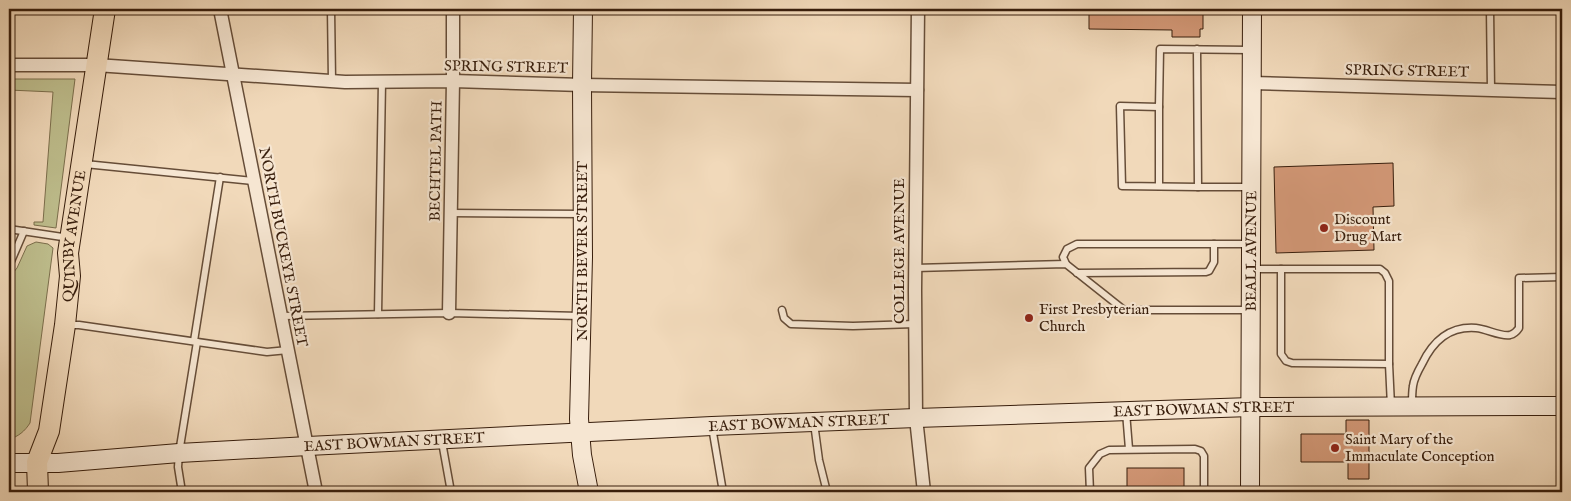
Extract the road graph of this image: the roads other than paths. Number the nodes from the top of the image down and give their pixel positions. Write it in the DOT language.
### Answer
graph roads {
  1 [pos="105,9"];
  2 [pos="220,9"];
  3 [pos="331,9"];
  4 [pos="453,9"];
  5 [pos="583,9"];
  6 [pos="918,9"];
  7 [pos="1252,9"];
  8 [pos="1490,9"];
  9 [pos="1197,49"];
  10 [pos="1252,50"];
  11 [pos="9,65"];
  12 [pos="96,65"];
  13 [pos="233,75"];
  14 [pos="332,81"];
  15 [pos="453,81"];
  16 [pos="382,82"];
  17 [pos="1251,83"];
  18 [pos="582,85"];
  19 [pos="1491,89"];
  20 [pos="917,90"];
  21 [pos="1562,92"];
  22 [pos="1159,107"];
  23 [pos="82,163"];
  24 [pos="220,177"];
  25 [pos="253,181"];
  26 [pos="1159,186"];
  27 [pos="1198,187"];
  28 [pos="1251,188"];
  29 [pos="451,213"];
  30 [pos="583,214"];
  31 [pos="9,229"];
  32 [pos="24,231"];
  33 [pos="70,238"];
  34 [pos="1214,244"];
  35 [pos="1251,244"];
  36 [pos="1066,264"];
  37 [pos="9,266"];
  38 [pos="915,268"];
  39 [pos="1251,269"];
  40 [pos="1281,269"];
  41 [pos="1077,273"];
  42 [pos="1562,277"];
  43 [pos="782,310"];
  44 [pos="1251,310"];
  45 [pos="449,313"];
  46 [pos="378,314"];
  47 [pos="282,316"];
  48 [pos="582,316"];
  49 [pos="915,324"];
  50 [pos="65,325"];
  51 [pos="195,342"];
  52 [pos="288,350"];
  53 [pos="1389,364"];
  54 [pos="1391,406"];
  55 [pos="1412,406"];
  56 [pos="1562,406"];
  57 [pos="1251,407"];
  58 [pos="1126,411"];
  59 [pos="916,418"];
  60 [pos="814,422"];
  61 [pos="712,426"];
  62 [pos="580,433"];
  63 [pos="306,439"];
  64 [pos="441,440"];
  65 [pos="1129,450"];
  66 [pos="179,452"];
  67 [pos="37,462"];
  68 [pos="9,463"];
  69 [pos="38,492"];
  70 [pos="182,492"];
  71 [pos="316,492"];
  72 [pos="451,492"];
  73 [pos="589,492"];
  74 [pos="724,492"];
  75 [pos="827,492"];
  76 [pos="924,492"];
  77 [pos="1090,492"];
  78 [pos="1204,492"];
  79 [pos="1250,492"];
  1 -- 12 [label="main road, QUINBY AVENUE"];
  2 -- 13 [label="street, NORTH BUCKEYE STREET"];
  3 -- 14 [label="lane"];
  4 -- 15 [label="street, BECHTEL PATH"];
  5 -- 18 [label="main road, NORTH BEVER STREET"];
  6 -- 20 [label="street, COLLEGE AVENUE"];
  7 -- 10 [label="main road, BEALL AVENUE"];
  8 -- 19 [label="lane"];
  9 -- 10 [label="lane"];
  9 -- 22 [label="lane"];
  9 -- 27 [label="lane"];
  10 -- 17 [label="main road, BEALL AVENUE"];
  11 -- 12 [label="street, SPRING STREET"];
  12 -- 13 [label="street, SPRING STREET"];
  12 -- 23 [label="main road, QUINBY AVENUE"];
  13 -- 14 [label="street, SPRING STREET"];
  13 -- 25 [label="street, NORTH BUCKEYE STREET"];
  14 -- 16 [label="street, SPRING STREET"];
  15 -- 16 [label="street, SPRING STREET"];
  15 -- 18 [label="street, SPRING STREET"];
  15 -- 29 [label="street, BECHTEL PATH"];
  16 -- 46 [label="lane"];
  17 -- 19 [label="street, SPRING STREET"];
  17 -- 28 [label="main road, BEALL AVENUE"];
  18 -- 20 [label="street, SPRING STREET"];
  18 -- 30 [label="main road, NORTH BEVER STREET"];
  19 -- 21 [label="street, SPRING STREET"];
  20 -- 38 [label="street, COLLEGE AVENUE"];
  22 -- 26 [label="lane"];
  22 -- 26 [label="lane"];
  23 -- 24 [label="lane"];
  23 -- 33 [label="main road, QUINBY AVENUE"];
  24 -- 25 [label="lane"];
  24 -- 51 [label="lane"];
  25 -- 47 [label="street, NORTH BUCKEYE STREET"];
  26 -- 27 [label="lane"];
  27 -- 28 [label="lane"];
  28 -- 35 [label="main road, BEALL AVENUE"];
  29 -- 30 [label="lane"];
  29 -- 45 [label="street, BECHTEL PATH"];
  30 -- 48 [label="main road, NORTH BEVER STREET"];
  31 -- 32 [label="lane"];
  32 -- 33 [label="lane"];
  32 -- 37 [label="lane"];
  33 -- 50 [label="main road, QUINBY AVENUE"];
  34 -- 35 [label="lane"];
  34 -- 36 [label="lane"];
  34 -- 41 [label="lane"];
  35 -- 39 [label="main road, BEALL AVENUE"];
  36 -- 38 [label="lane"];
  36 -- 41 [label="lane"];
  38 -- 49 [label="street, COLLEGE AVENUE"];
  39 -- 40 [label="lane"];
  39 -- 44 [label="main road, BEALL AVENUE"];
  40 -- 53 [label="lane"];
  40 -- 53 [label="lane"];
  41 -- 44 [label="lane"];
  42 -- 55 [label="lane"];
  43 -- 49 [label="lane"];
  44 -- 57 [label="main road, BEALL AVENUE"];
  45 -- 46 [label="lane"];
  45 -- 48 [label="lane"];
  46 -- 47 [label="lane"];
  47 -- 52 [label="street, NORTH BUCKEYE STREET"];
  48 -- 62 [label="main road, NORTH BEVER STREET"];
  49 -- 59 [label="street, COLLEGE AVENUE"];
  50 -- 51 [label="lane"];
  50 -- 67 [label="main road, QUINBY AVENUE"];
  51 -- 52 [label="lane"];
  51 -- 66 [label="lane"];
  52 -- 63 [label="street, NORTH BUCKEYE STREET"];
  53 -- 54 [label="lane"];
  54 -- 55 [label="main road, EAST BOWMAN STREET"];
  54 -- 57 [label="main road, EAST BOWMAN STREET"];
  55 -- 56 [label="main road, EAST BOWMAN STREET"];
  57 -- 58 [label="main road, EAST BOWMAN STREET"];
  57 -- 79 [label="main road, BEALL AVENUE"];
  58 -- 59 [label="main road, EAST BOWMAN STREET"];
  58 -- 65 [label="lane"];
  59 -- 60 [label="main road, EAST BOWMAN STREET"];
  59 -- 76 [label="street, COLLEGE AVENUE"];
  60 -- 61 [label="main road, EAST BOWMAN STREET"];
  60 -- 75 [label="lane"];
  61 -- 62 [label="main road, EAST BOWMAN STREET"];
  61 -- 74 [label="lane"];
  62 -- 64 [label="main road, EAST BOWMAN STREET"];
  62 -- 73 [label="main road, NORTH BEVER STREET"];
  63 -- 64 [label="main road, EAST BOWMAN STREET"];
  63 -- 66 [label="main road, EAST BOWMAN STREET"];
  63 -- 71 [label="street, NORTH BUCKEYE STREET"];
  64 -- 72 [label="lane"];
  65 -- 77 [label="lane"];
  65 -- 78 [label="lane"];
  66 -- 67 [label="main road, EAST BOWMAN STREET"];
  66 -- 70 [label="lane"];
  67 -- 68 [label="main road, EAST BOWMAN STREET"];
  67 -- 69 [label="main road"];
}
